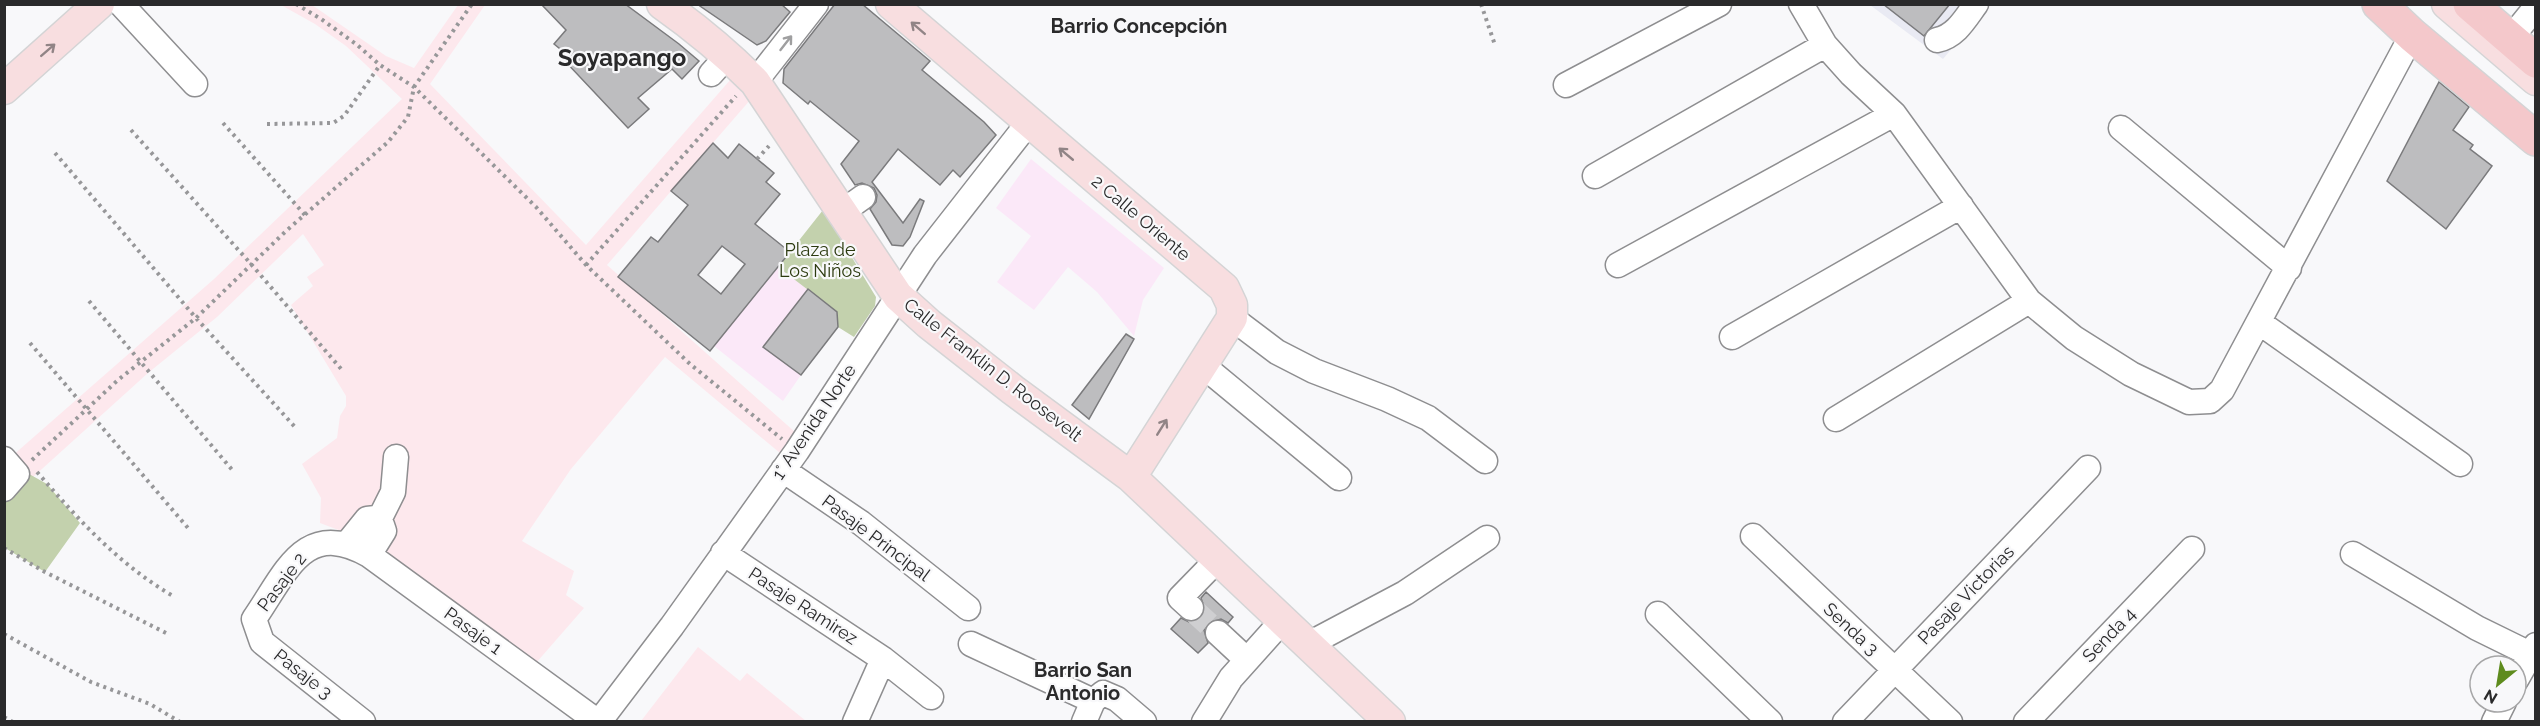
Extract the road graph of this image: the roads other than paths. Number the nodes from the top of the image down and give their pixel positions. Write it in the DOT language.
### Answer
graph roads {
  1 [pos="99,4"];
  2 [pos="121,4"];
  3 [pos="662,4"];
  4 [pos="816,4"];
  5 [pos="891,4"];
  6 [pos="1719,4"];
  7 [pos="1801,4"];
  8 [pos="1976,4"];
  9 [pos="2379,4"];
  10 [pos="2397,4"];
  11 [pos="2447,4"];
  12 [pos="2470,4"];
  13 [pos="2535,7"];
  14 [pos="2412,35"];
  15 [pos="2510,39"];
  16 [pos="1937,40"];
  17 [pos="1825,45"];
  18 [pos="2535,61"];
  19 [pos="2535,80"];
  20 [pos="755,82"];
  21 [pos="195,84"];
  22 [pos="1566,85"];
  23 [pos="4,88"];
  24 [pos="1894,114"];
  25 [pos="1029,122"];
  26 [pos="2535,124"];
  27 [pos="2121,128"];
  28 [pos="2535,139"];
  29 [pos="1595,176"];
  30 [pos="1961,206"];
  31 [pos="1618,265"];
  32 [pos="2289,268"];
  33 [pos="898,296"];
  34 [pos="2029,301"];
  35 [pos="1232,318"];
  36 [pos="2260,323"];
  37 [pos="1732,337"];
  38 [pos="1201,364"];
  39 [pos="1836,419"];
  40 [pos="396,457"];
  41 [pos="790,461"];
  42 [pos="1485,461"];
  43 [pos="2460,464"];
  44 [pos="2088,468"];
  45 [pos="1131,477"];
  46 [pos="1339,478"];
  47 [pos="386,527"];
  48 [pos="1753,536"];
  49 [pos="1487,538"];
  50 [pos="346,545"];
  51 [pos="2192,549"];
  52 [pos="723,553"];
  53 [pos="2353,554"];
  54 [pos="369,555"];
  55 [pos="1218,559"];
  56 [pos="968,608"];
  57 [pos="1191,608"];
  58 [pos="1658,614"];
  59 [pos="254,619"];
  60 [pos="1282,621"];
  61 [pos="1218,633"];
  62 [pos="971,644"];
  63 [pos="1310,648"];
  64 [pos="2534,652"];
  65 [pos="883,658"];
  66 [pos="1247,660"];
  67 [pos="1895,670"];
  68 [pos="932,697"];
  69 [pos="1088,711"];
  70 [pos="363,722"];
  71 [pos="598,722"];
  72 [pos="855,722"];
  73 [pos="1144,722"];
  74 [pos="1204,722"];
  75 [pos="1390,722"];
  76 [pos="1770,722"];
  77 [pos="1845,722"];
  78 [pos="1950,722"];
  79 [pos="2026,722"];
  23 -- 1 [label="main road, one-way"];
  2 -- 21 [label="street"];
  3 -- 20 [label="main road, Calle Franklin D. Roosevelt"];
  20 -- 4 [label="street, one-way"];
  25 -- 5 [label="main road, 2 Calle Oriente, one-way"];
  6 -- 22 [label="street"];
  7 -- 17 [label="street"];
  8 -- 16 [label="street"];
  9 -- 14 [label="highway"];
  10 -- 26 [label="main road"];
  11 -- 19 [label="main road"];
  12 -- 15 [label="highway"];
  13 -- 15 [label="street"];
  14 -- 28 [label="highway"];
  14 -- 32 [label="street"];
  15 -- 18 [label="highway"];
  17 -- 24 [label="street"];
  17 -- 29 [label="street"];
  20 -- 33 [label="main road, Calle Franklin D. Roosevelt"];
  24 -- 30 [label="street"];
  24 -- 31 [label="street"];
  25 -- 33 [label="street, 1° Avenida Norte"];
  35 -- 25 [label="main road, 2 Calle Oriente, one-way"];
  27 -- 32 [label="street"];
  30 -- 34 [label="street"];
  30 -- 37 [label="street"];
  32 -- 36 [label="street"];
  33 -- 41 [label="street, 1° Avenida Norte"];
  33 -- 45 [label="main road, Calle Franklin D. Roosevelt"];
  34 -- 36 [label="street"];
  34 -- 39 [label="street"];
  35 -- 38 [label="main road"];
  35 -- 42 [label="street"];
  36 -- 43 [label="street"];
  45 -- 38 [label="main road, one-way"];
  38 -- 46 [label="street"];
  40 -- 47 [label="street"];
  41 -- 52 [label="street, 1° Avenida Norte"];
  41 -- 56 [label="street, Pasaje Principal"];
  44 -- 67 [label="street, Pasaje Victorias"];
  45 -- 55 [label="main road, Calle Franklin D. Roosevelt"];
  47 -- 50 [label="street"];
  47 -- 54 [label="street"];
  48 -- 67 [label="street, Senda 3"];
  49 -- 63 [label="street"];
  50 -- 54 [label="street, Pasaje 1"];
  50 -- 59 [label="street, Pasaje 2"];
  51 -- 79 [label="street, Senda 4"];
  52 -- 65 [label="street, Pasaje Ramirez"];
  52 -- 71 [label="street, 1° Avenida Norte"];
  53 -- 64 [label="street"];
  54 -- 71 [label="street, Pasaje 1"];
  55 -- 57 [label="street"];
  55 -- 60 [label="main road, Calle Franklin D. Roosevelt"];
  58 -- 76 [label="street"];
  59 -- 70 [label="street, Pasaje 3"];
  60 -- 63 [label="main road, Calle Franklin D. Roosevelt"];
  60 -- 66 [label="street"];
  61 -- 66 [label="street"];
  62 -- 69 [label="street"];
  63 -- 75 [label="main road, Calle Franklin D. Roosevelt"];
  65 -- 68 [label="street, Pasaje Ramirez"];
  65 -- 72 [label="street"];
  66 -- 74 [label="street"];
  67 -- 77 [label="street, Pasaje Victorias"];
  67 -- 78 [label="street, Senda 3"];
  69 -- 73 [label="street"];
}
